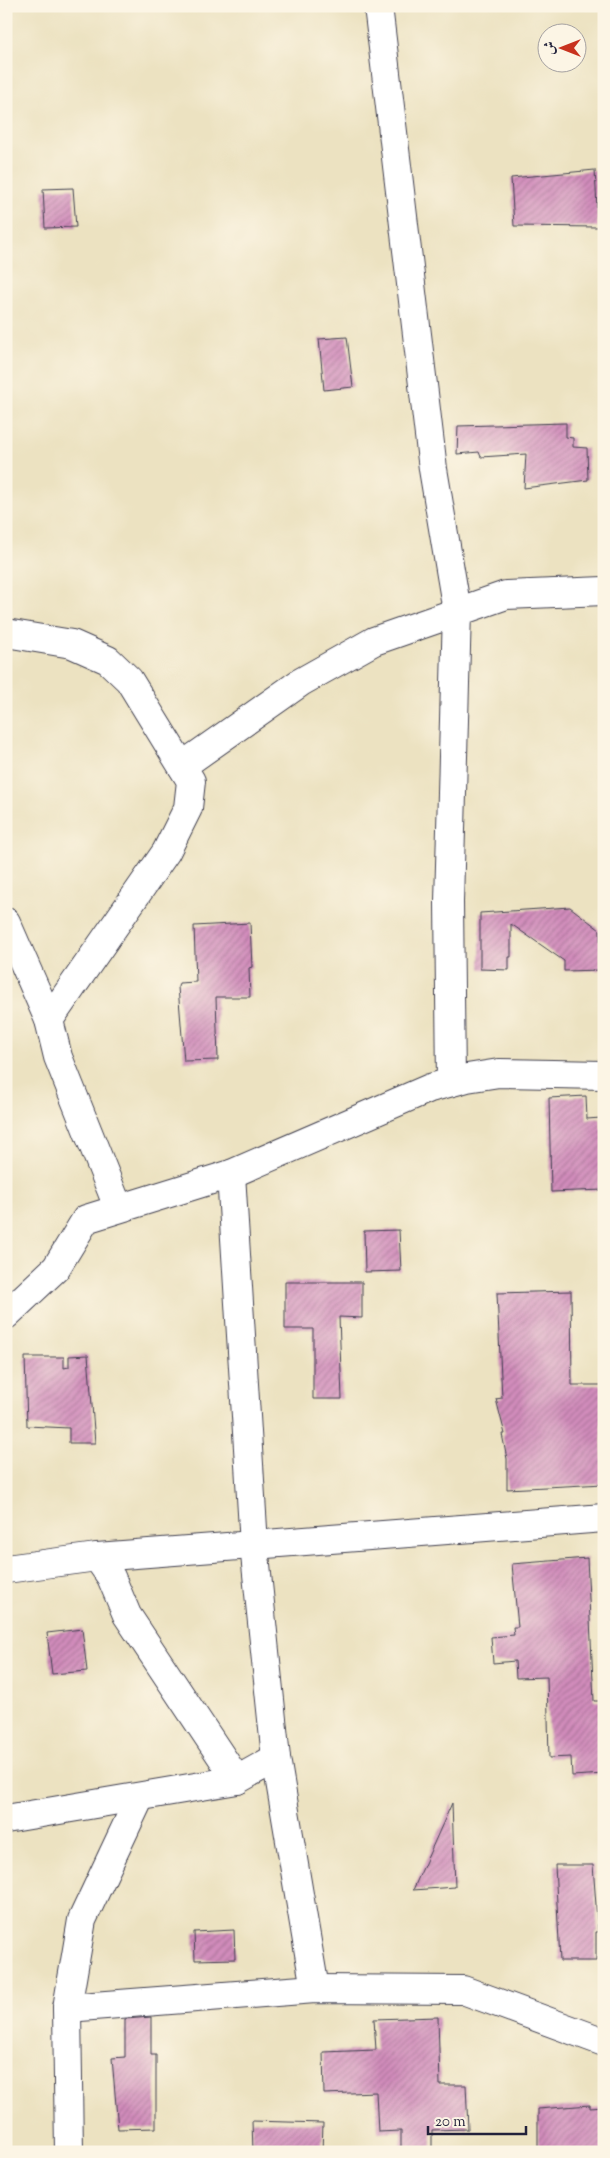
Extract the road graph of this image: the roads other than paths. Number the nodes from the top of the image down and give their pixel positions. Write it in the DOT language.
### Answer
graph roads {
  1 [pos="378,6"];
  2 [pos="604,591"];
  3 [pos="457,611"];
  4 [pos="6,633"];
  5 [pos="182,766"];
  6 [pos="6,922"];
  7 [pos="49,1020"];
  8 [pos="604,1075"];
  9 [pos="451,1082"];
  10 [pos="231,1174"];
  11 [pos="118,1207"];
  12 [pos="6,1315"];
  13 [pos="604,1518"];
  14 [pos="254,1545"];
  15 [pos="97,1557"];
  16 [pos="6,1570"];
  17 [pos="276,1758"];
  18 [pos="237,1780"];
  19 [pos="140,1797"];
  20 [pos="6,1819"];
  21 [pos="315,1989"];
  22 [pos="67,2008"];
  23 [pos="604,2042"];
  24 [pos="68,2152"];
  1 -- 3 [label="street"];
  2 -- 3 [label="street"];
  3 -- 5 [label="street"];
  3 -- 9 [label="street"];
  4 -- 5 [label="street"];
  5 -- 7 [label="street"];
  6 -- 7 [label="street"];
  7 -- 11 [label="street"];
  8 -- 9 [label="street"];
  9 -- 10 [label="street"];
  10 -- 11 [label="street"];
  10 -- 14 [label="street"];
  11 -- 12 [label="street"];
  13 -- 14 [label="street"];
  14 -- 15 [label="street"];
  14 -- 17 [label="street"];
  15 -- 16 [label="street"];
  15 -- 18 [label="street"];
  17 -- 18 [label="street"];
  17 -- 21 [label="street"];
  18 -- 19 [label="street"];
  19 -- 20 [label="street"];
  19 -- 22 [label="street"];
  21 -- 22 [label="street"];
  21 -- 23 [label="street"];
  22 -- 24 [label="street"];
}
